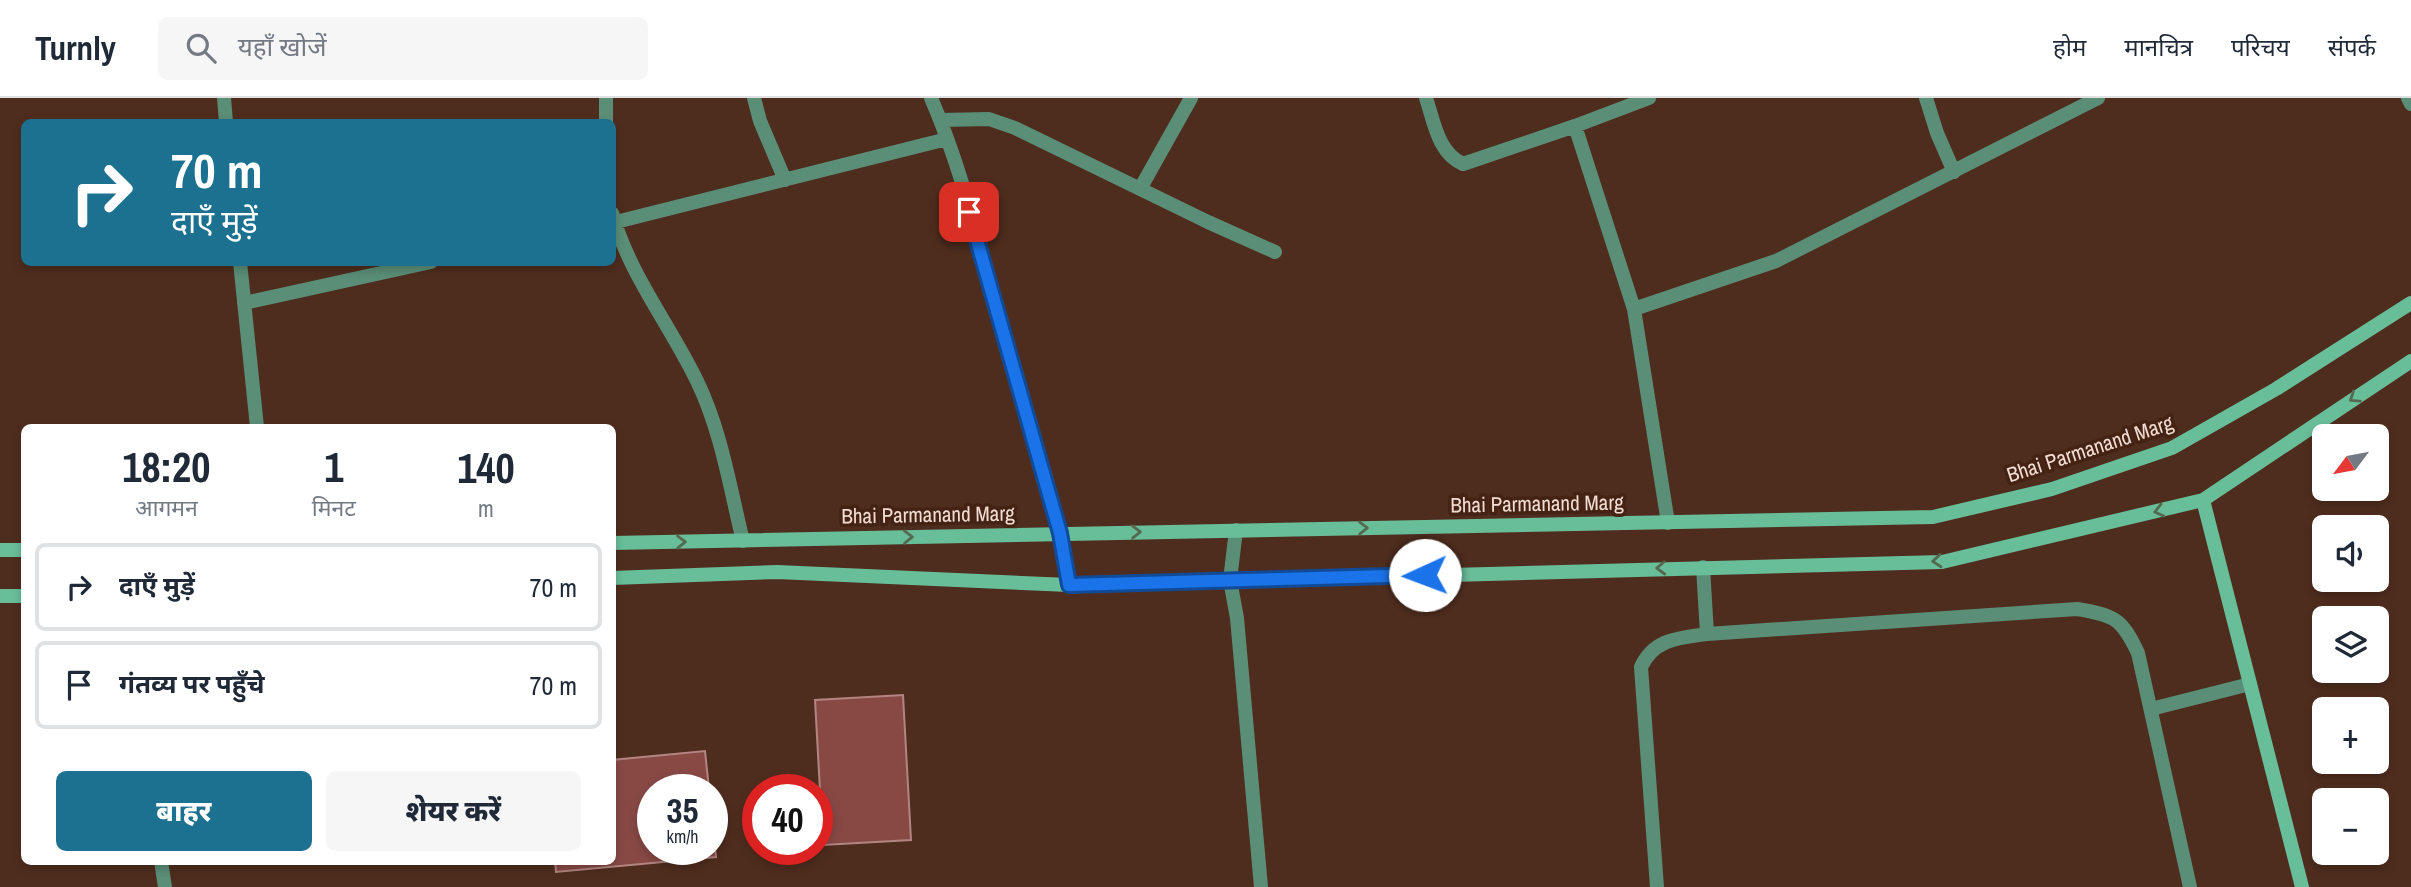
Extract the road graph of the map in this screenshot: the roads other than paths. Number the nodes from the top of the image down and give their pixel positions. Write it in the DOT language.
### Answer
graph roads {
  1 [pos="224,98"];
  2 [pos="606,98"];
  3 [pos="754,98"];
  4 [pos="931,98"];
  5 [pos="1191,98"];
  6 [pos="1426,98"];
  7 [pos="1649,98"];
  8 [pos="1926,98"];
  9 [pos="2098,98"];
  10 [pos="2408,98"];
  11 [pos="2411,104"];
  12 [pos="226,119"];
  13 [pos="606,119"];
  14 [pos="941,120"];
  15 [pos="1575,126"];
  16 [pos="947,139"];
  17 [pos="1954,172"];
  18 [pos="785,180"];
  19 [pos="1140,189"];
  20 [pos="616,219"];
  21 [pos="616,227"];
  22 [pos="1275,252"];
  23 [pos="240,266"];
  24 [pos="413,266"];
  25 [pos="244,303"];
  26 [pos="2411,303"];
  27 [pos="1634,309"];
  28 [pos="2411,360"];
  29 [pos="257,424"];
  30 [pos="2203,500"];
  31 [pos="1668,523"];
  32 [pos="1236,530"];
  33 [pos="1060,533"];
  34 [pos="743,541"];
  35 [pos="616,543"];
  36 [pos="0,550"];
  37 [pos="21,550"];
  38 [pos="1703,567"];
  39 [pos="616,578"];
  40 [pos="1230,580"];
  41 [pos="1069,585"];
  42 [pos="0,596"];
  43 [pos="21,596"];
  44 [pos="1707,634"];
  45 [pos="2250,684"];
  46 [pos="2151,709"];
  47 [pos="161,865"];
  48 [pos="164,887"];
  49 [pos="1261,887"];
  50 [pos="1657,887"];
  51 [pos="2190,887"];
  52 [pos="2302,887"];
  1 -- 12 [label="street"];
  2 -- 13 [label="street"];
  3 -- 18 [label="street"];
  4 -- 14 [label="street"];
  5 -- 19 [label="street"];
  6 -- 15 [label="street"];
  7 -- 15 [label="street"];
  8 -- 17 [label="street"];
  9 -- 17 [label="street"];
  10 -- 11 [label="street"];
  14 -- 16 [label="street"];
  14 -- 19 [label="street"];
  15 -- 27 [label="street"];
  16 -- 18 [label="street"];
  16 -- 33 [label="street"];
  17 -- 27 [label="street"];
  18 -- 20 [label="street"];
  19 -- 22 [label="street"];
  21 -- 34 [label="street"];
  23 -- 25 [label="street"];
  24 -- 25 [label="street"];
  25 -- 29 [label="street"];
  26 -- 31 [label="street, Bhai Parmanand Marg"];
  27 -- 31 [label="street"];
  28 -- 30 [label="street, one-way"];
  30 -- 38 [label="street, one-way"];
  30 -- 45 [label="street"];
  32 -- 31 [label="street, Bhai Parmanand Marg, one-way"];
  33 -- 32 [label="street, Bhai Parmanand Marg, one-way"];
  32 -- 40 [label="street"];
  34 -- 33 [label="street, Bhai Parmanand Marg, one-way"];
  33 -- 41 [label="street"];
  35 -- 34 [label="street, Bhai Parmanand Marg, one-way"];
  36 -- 37 [label="street"];
  38 -- 40 [label="street, one-way"];
  38 -- 44 [label="street"];
  39 -- 41 [label="street"];
  40 -- 41 [label="street"];
  40 -- 49 [label="street"];
  42 -- 43 [label="street"];
  44 -- 46 [label="street"];
  44 -- 50 [label="street"];
  45 -- 46 [label="street"];
  45 -- 52 [label="street"];
  46 -- 51 [label="street"];
  47 -- 48 [label="street"];
}
